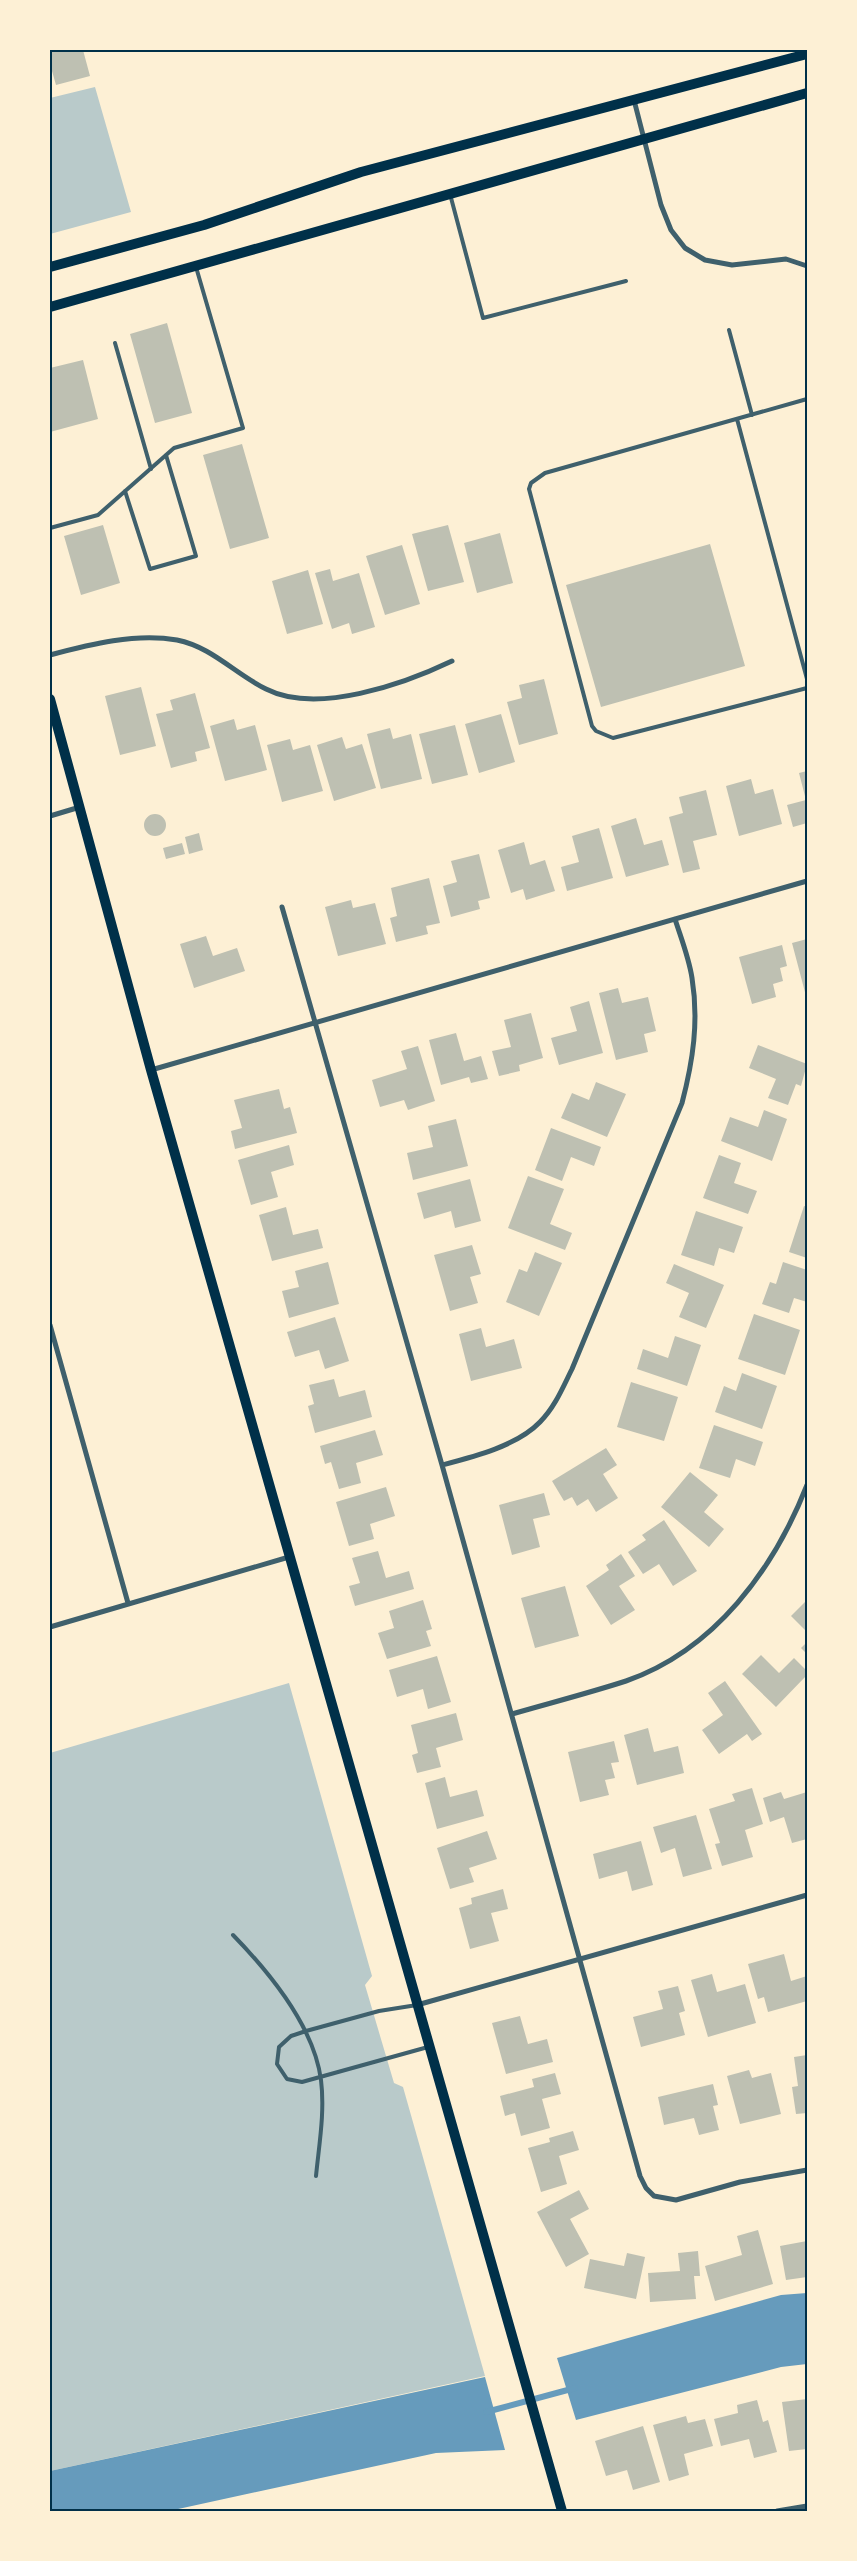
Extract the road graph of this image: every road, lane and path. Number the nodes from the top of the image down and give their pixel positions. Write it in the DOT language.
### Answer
graph roads {
  1 [pos="807,54"];
  2 [pos="807,93"];
  3 [pos="634,100"];
  4 [pos="644,140"];
  5 [pos="450,194"];
  6 [pos="196,266"];
  7 [pos="807,266"];
  8 [pos="50,267"];
  9 [pos="626,281"];
  10 [pos="50,307"];
  11 [pos="729,330"];
  12 [pos="116,343"];
  13 [pos="807,399"];
  14 [pos="752,415"];
  15 [pos="737,419"];
  16 [pos="166,455"];
  17 [pos="151,469"];
  18 [pos="125,491"];
  19 [pos="50,528"];
  20 [pos="50,655"];
  21 [pos="452,661"];
  22 [pos="807,679"];
  23 [pos="807,688"];
  24 [pos="50,699"];
  25 [pos="80,807"];
  26 [pos="50,816"];
  27 [pos="807,881"];
  28 [pos="282,907"];
  29 [pos="676,919"];
  30 [pos="314,1023"];
  31 [pos="151,1070"];
  32 [pos="50,1325"];
  33 [pos="442,1465"];
  34 [pos="807,1485"];
  35 [pos="289,1557"];
  36 [pos="128,1603"];
  37 [pos="50,1626"];
  38 [pos="512,1714"];
  39 [pos="807,1894"];
  40 [pos="234,1935"];
  41 [pos="580,1960"];
  42 [pos="417,2005"];
  43 [pos="306,2031"];
  44 [pos="429,2047"];
  45 [pos="321,2079"];
  46 [pos="807,2170"];
  47 [pos="316,2176"];
  48 [pos="807,2506"];
  49 [pos="562,2511"];
  50 [pos="777,2511"];
  1 -- 3 [label="main road"];
  2 -- 4 [label="main road"];
  3 -- 4 [label="street"];
  3 -- 8 [label="main road"];
  4 -- 5 [label="main road"];
  4 -- 7 [label="street"];
  5 -- 6 [label="main road"];
  5 -- 9 [label="lane"];
  6 -- 10 [label="main road"];
  6 -- 16 [label="lane"];
  11 -- 14 [label="lane"];
  12 -- 17 [label="lane"];
  13 -- 14 [label="lane"];
  14 -- 15 [label="lane"];
  15 -- 22 [label="lane"];
  15 -- 23 [label="lane"];
  16 -- 17 [label="lane"];
  16 -- 18 [label="lane"];
  17 -- 18 [label="lane"];
  18 -- 19 [label="lane"];
  20 -- 21 [label="street"];
  24 -- 25 [label="main road"];
  25 -- 26 [label="street"];
  25 -- 31 [label="main road"];
  27 -- 29 [label="street"];
  28 -- 30 [label="street"];
  29 -- 30 [label="street"];
  29 -- 33 [label="street"];
  30 -- 31 [label="street"];
  30 -- 33 [label="street"];
  31 -- 35 [label="main road"];
  32 -- 36 [label="street"];
  33 -- 38 [label="street"];
  34 -- 38 [label="street"];
  35 -- 36 [label="street"];
  35 -- 42 [label="main road"];
  36 -- 37 [label="street"];
  38 -- 41 [label="street"];
  39 -- 41 [label="street"];
  40 -- 43 [label="lane"];
  41 -- 42 [label="street"];
  41 -- 46 [label="street"];
  42 -- 43 [label="lane"];
  42 -- 44 [label="main road"];
  43 -- 45 [label="lane"];
  43 -- 45 [label="lane"];
  44 -- 45 [label="lane"];
  44 -- 49 [label="main road"];
  45 -- 47 [label="lane"];
  48 -- 50 [label="street"];
}
